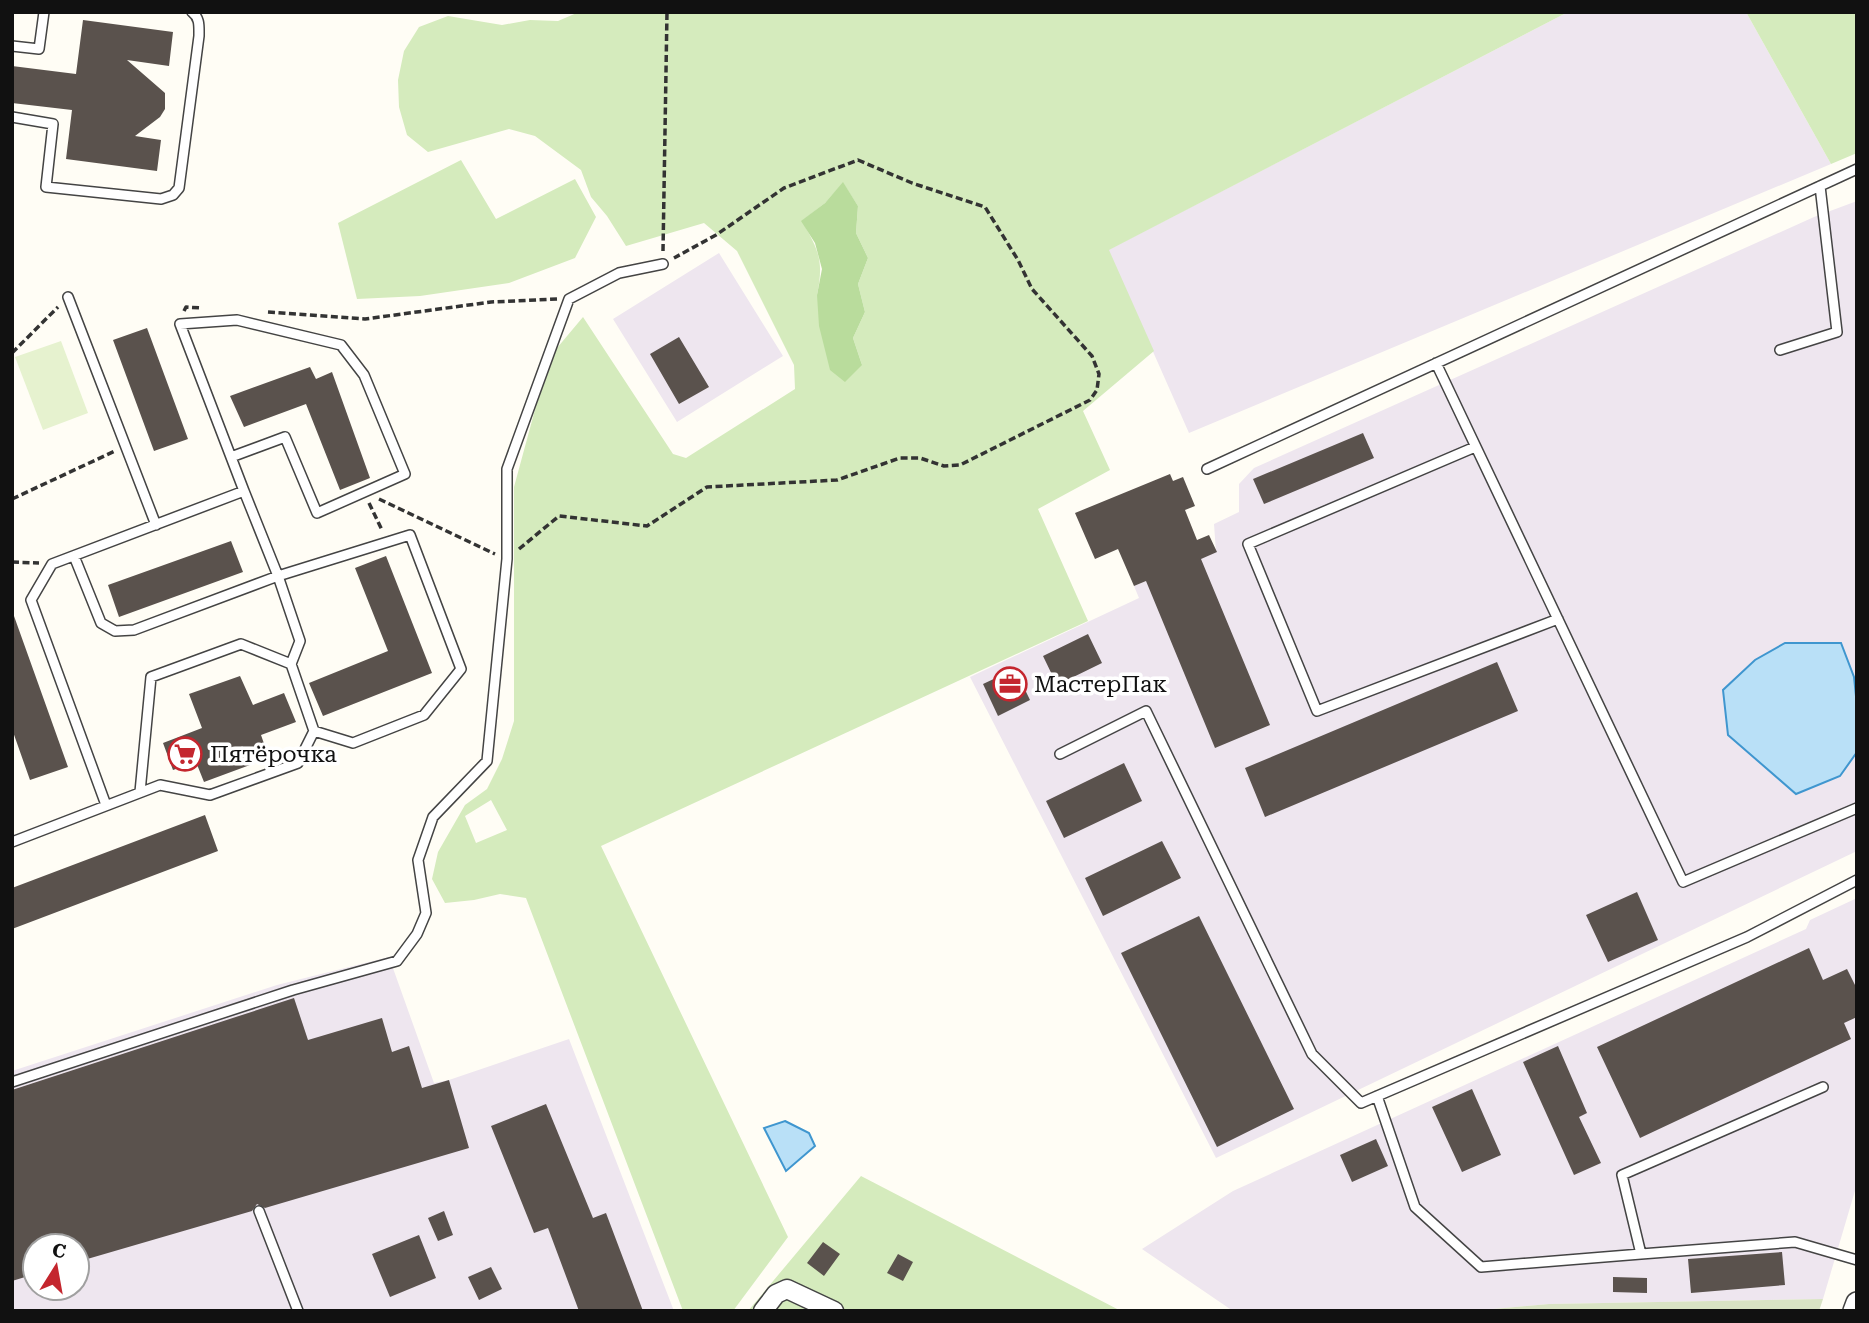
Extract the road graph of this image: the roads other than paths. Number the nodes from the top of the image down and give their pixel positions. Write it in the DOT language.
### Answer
graph roads {
  1 [pos="44,12"];
  2 [pos="192,12"];
  3 [pos="12,46"];
  4 [pos="12,117"];
  5 [pos="1857,169"];
  6 [pos="1820,186"];
  7 [pos="663,264"];
  8 [pos="68,297"];
  9 [pos="1780,350"];
  10 [pos="1436,363"];
  11 [pos="1475,447"];
  12 [pos="231,457"];
  13 [pos="1207,469"];
  14 [pos="244,491"];
  15 [pos="156,525"];
  16 [pos="74,556"];
  17 [pos="278,576"];
  18 [pos="1558,619"];
  19 [pos="291,664"];
  20 [pos="314,731"];
  21 [pos="1060,754"];
  22 [pos="140,792"];
  23 [pos="106,805"];
  24 [pos="1857,808"];
  25 [pos="12,842"];
  26 [pos="1857,880"];
  27 [pos="12,1082"];
  28 [pos="1824,1087"];
  29 [pos="1377,1096"];
  30 [pos="259,1211"];
  31 [pos="1641,1254"];
  32 [pos="1857,1260"];
  33 [pos="1857,1303"];
  34 [pos="298,1311"];
  35 [pos="763,1311"];
  36 [pos="834,1311"];
  37 [pos="1854,1311"];
  1 -- 3 [label="lane"];
  2 -- 4 [label="lane"];
  5 -- 6 [label="lane"];
  6 -- 9 [label="lane"];
  6 -- 10 [label="lane"];
  7 -- 27 [label="lane"];
  8 -- 15 [label="lane"];
  10 -- 11 [label="lane"];
  10 -- 13 [label="lane"];
  11 -- 18 [label="lane"];
  11 -- 18 [label="lane"];
  12 -- 12 [label="lane"];
  12 -- 14 [label="lane"];
  14 -- 15 [label="lane"];
  14 -- 17 [label="lane"];
  15 -- 16 [label="lane"];
  16 -- 17 [label="lane"];
  16 -- 23 [label="lane"];
  17 -- 19 [label="lane"];
  17 -- 20 [label="lane"];
  18 -- 24 [label="lane"];
  19 -- 20 [label="lane"];
  19 -- 22 [label="lane"];
  20 -- 22 [label="lane"];
  21 -- 29 [label="lane"];
  22 -- 23 [label="lane"];
  23 -- 25 [label="lane"];
  26 -- 29 [label="lane"];
  28 -- 31 [label="lane"];
  29 -- 31 [label="lane"];
  30 -- 34 [label="lane"];
  31 -- 32 [label="lane"];
  33 -- 37 [label="street"];
  35 -- 36 [label="street"];
}
